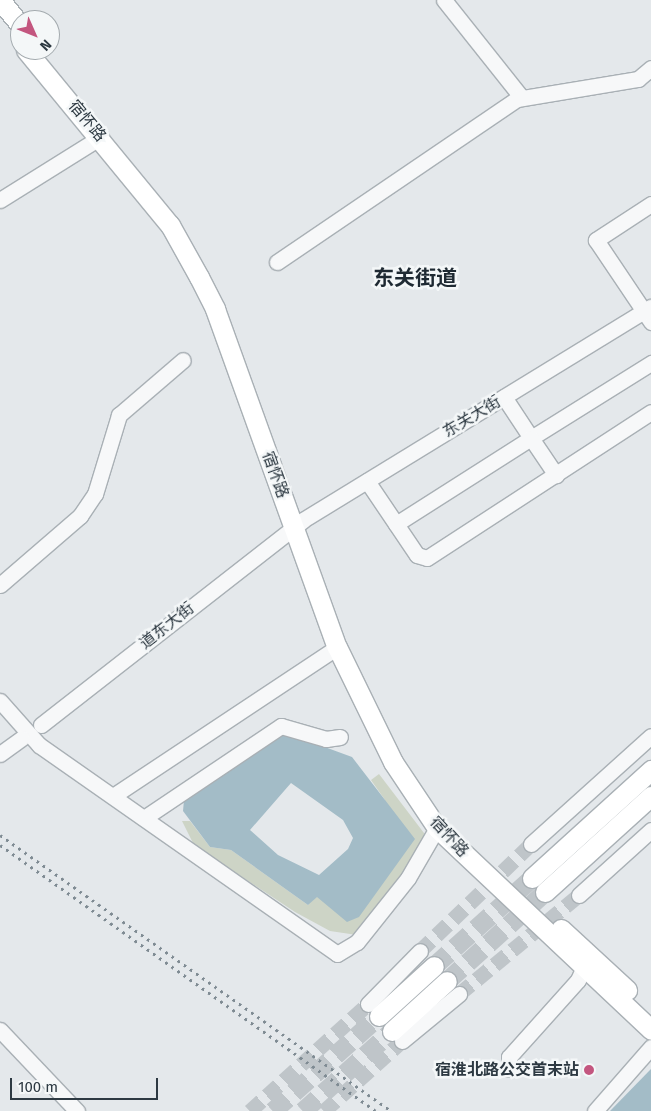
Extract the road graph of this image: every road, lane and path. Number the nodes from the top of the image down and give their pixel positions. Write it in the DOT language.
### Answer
graph roads {
  1 [pos="0,0"];
  2 [pos="444,0"];
  3 [pos="10,12"];
  4 [pos="0,20"];
  5 [pos="10,32"];
  6 [pos="35,60"];
  7 [pos="49,60"];
  8 [pos="651,68"];
  9 [pos="522,98"];
  10 [pos="100,137"];
  11 [pos="0,200"];
  12 [pos="651,204"];
  13 [pos="277,262"];
  14 [pos="649,314"];
  15 [pos="183,360"];
  16 [pos="651,363"];
  17 [pos="504,397"];
  18 [pos="651,412"];
  19 [pos="531,438"];
  20 [pos="556,474"];
  21 [pos="367,481"];
  22 [pos="298,523"];
  23 [pos="396,524"];
  24 [pos="0,585"];
  25 [pos="337,647"];
  26 [pos="0,701"];
  27 [pos="41,725"];
  28 [pos="651,736"];
  29 [pos="340,737"];
  30 [pos="22,738"];
  31 [pos="0,754"];
  32 [pos="651,770"];
  33 [pos="113,796"];
  34 [pos="651,796"];
  35 [pos="144,818"];
  36 [pos="437,828"];
  37 [pos="651,830"];
  38 [pos="532,844"];
  39 [pos="532,878"];
  40 [pos="545,892"];
  41 [pos="579,895"];
  42 [pos="520,900"];
  43 [pos="420,951"];
  44 [pos="587,961"];
  45 [pos="434,966"];
  46 [pos="453,987"];
  47 [pos="373,1010"];
  48 [pos="651,1013"];
  49 [pos="0,1030"];
  50 [pos="651,1030"];
  51 [pos="397,1036"];
  52 [pos="651,1047"];
  53 [pos="509,1069"];
  54 [pos="77,1111"];
  55 [pos="595,1111"];
  1 -- 3 [label="main road"];
  2 -- 9 [label="street"];
  4 -- 5 [label="main road"];
  6 -- 10 [label="main road, 宿怀路"];
  7 -- 22 [label="main road, 宿怀路"];
  8 -- 9 [label="street"];
  9 -- 13 [label="street"];
  10 -- 11 [label="street"];
  10 -- 22 [label="main road, 宿怀路"];
  12 -- 14 [label="street"];
  14 -- 17 [label="street, 东关大街"];
  15 -- 24 [label="street"];
  16 -- 19 [label="street"];
  17 -- 19 [label="street"];
  17 -- 21 [label="street, 东关大街"];
  18 -- 20 [label="street"];
  19 -- 20 [label="street"];
  19 -- 23 [label="street"];
  20 -- 23 [label="street"];
  21 -- 22 [label="street, 东关大街"];
  21 -- 23 [label="street"];
  22 -- 25 [label="main road, 宿怀路"];
  22 -- 27 [label="street, 道东大街"];
  22 -- 42 [label="main road, 宿怀路"];
  25 -- 33 [label="street"];
  25 -- 36 [label="main road, 宿怀路"];
  26 -- 33 [label="street"];
  28 -- 38 [label="street"];
  29 -- 35 [label="street"];
  30 -- 31 [label="street"];
  32 -- 39 [label="main road"];
  33 -- 35 [label="street"];
  34 -- 40 [label="main road"];
  35 -- 36 [label="street"];
  36 -- 42 [label="main road, 宿怀路"];
  37 -- 41 [label="street"];
  42 -- 44 [label="main road"];
  43 -- 47 [label="street"];
  44 -- 48 [label="main road"];
  44 -- 50 [label="main road"];
  44 -- 53 [label="street"];
  45 -- 47 [label="main road"];
  46 -- 51 [label="main road"];
  49 -- 54 [label="street"];
  52 -- 55 [label="street"];
}
